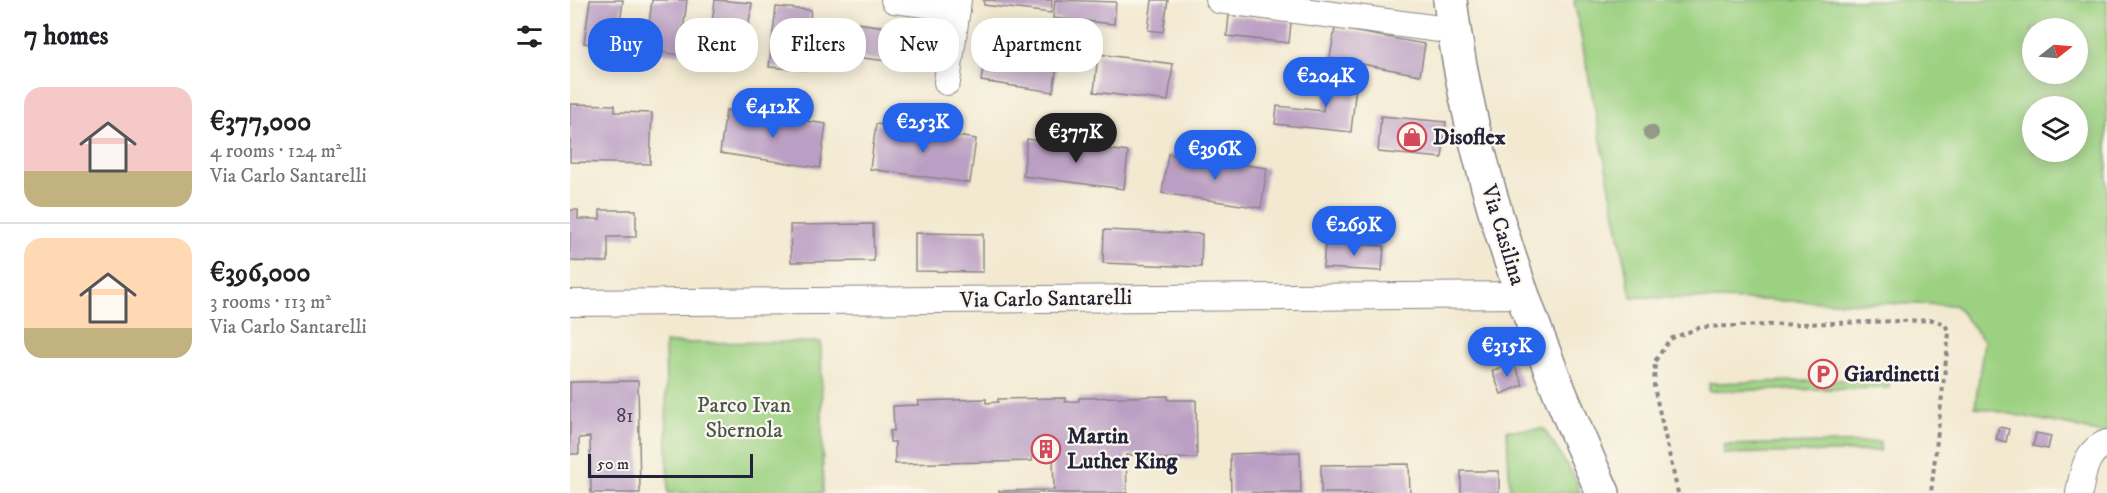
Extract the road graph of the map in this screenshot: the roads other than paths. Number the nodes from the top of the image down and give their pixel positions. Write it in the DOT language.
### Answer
graph roads {
  1 [pos="894,0"];
  2 [pos="1219,0"];
  3 [pos="957,4"];
  4 [pos="1453,15"];
  5 [pos="947,82"];
  6 [pos="1521,294"];
  7 [pos="570,303"];
  8 [pos="2107,443"];
  9 [pos="1603,493"];
  10 [pos="2079,493"];
  1 -- 3 [label="street"];
  2 -- 4 [label="street"];
  3 -- 5 [label="street"];
  4 -- 6 [label="main road, Via Casilina"];
  6 -- 7 [label="street, Via Carlo Santarelli"];
  6 -- 9 [label="main road, Via Casilina"];
  8 -- 10 [label="street"];
}
